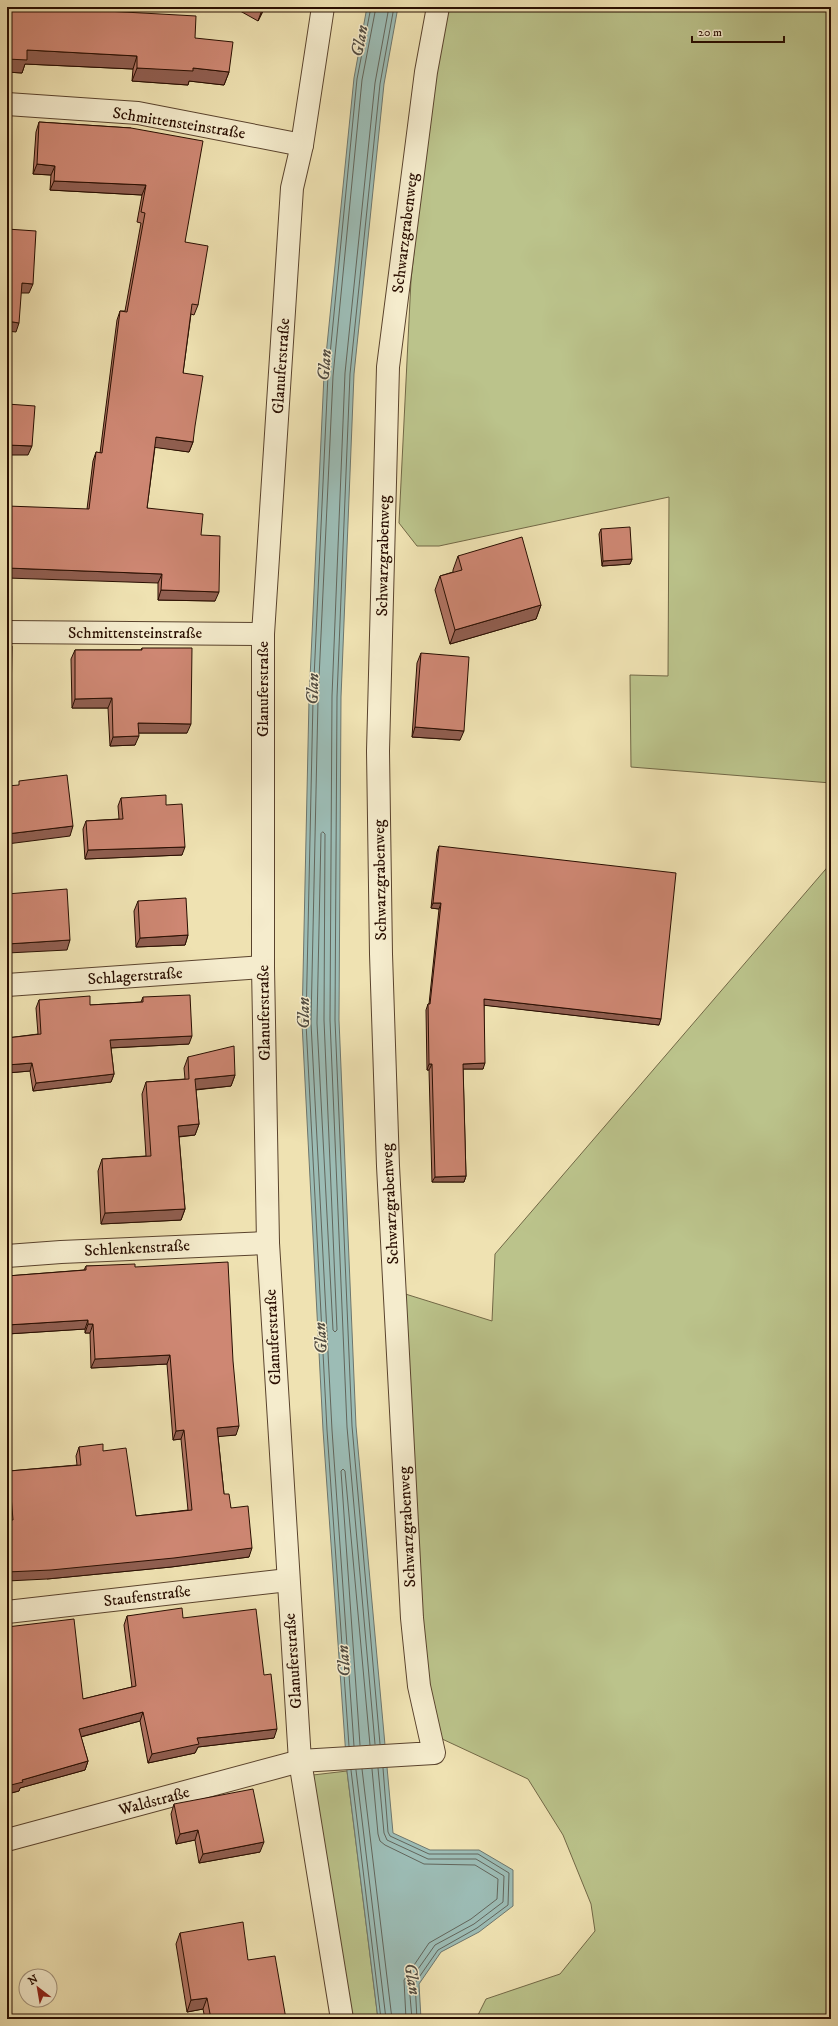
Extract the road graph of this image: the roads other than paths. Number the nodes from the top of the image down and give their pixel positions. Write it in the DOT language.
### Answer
graph roads {
  1 [pos="323,7"];
  2 [pos="438,7"];
  3 [pos="7,104"];
  4 [pos="302,145"];
  5 [pos="7,632"];
  6 [pos="263,634"];
  7 [pos="263,967"];
  8 [pos="7,985"];
  9 [pos="268,1243"];
  10 [pos="7,1256"];
  11 [pos="288,1580"];
  12 [pos="7,1612"];
  13 [pos="434,1753"];
  14 [pos="300,1762"];
  15 [pos="7,1840"];
  16 [pos="342,2019"];
  1 -- 4 [label="street, Glanuferstraße"];
  2 -- 13 [label="street, Schwarzgrabenweg"];
  3 -- 4 [label="street, Schmittensteinstraße"];
  4 -- 6 [label="street, Glanuferstraße"];
  5 -- 6 [label="street, Schmittensteinstraße"];
  6 -- 7 [label="street, Glanuferstraße"];
  7 -- 8 [label="street, Schlagerstraße"];
  7 -- 9 [label="street, Glanuferstraße"];
  9 -- 10 [label="street, Schlenkenstraße"];
  9 -- 11 [label="street, Glanuferstraße"];
  11 -- 12 [label="street, Staufenstraße"];
  11 -- 14 [label="street, Glanuferstraße"];
  13 -- 14 [label="street, Waldstraße"];
  14 -- 15 [label="street, Waldstraße"];
  14 -- 16 [label="street, Glanuferstraße"];
}
